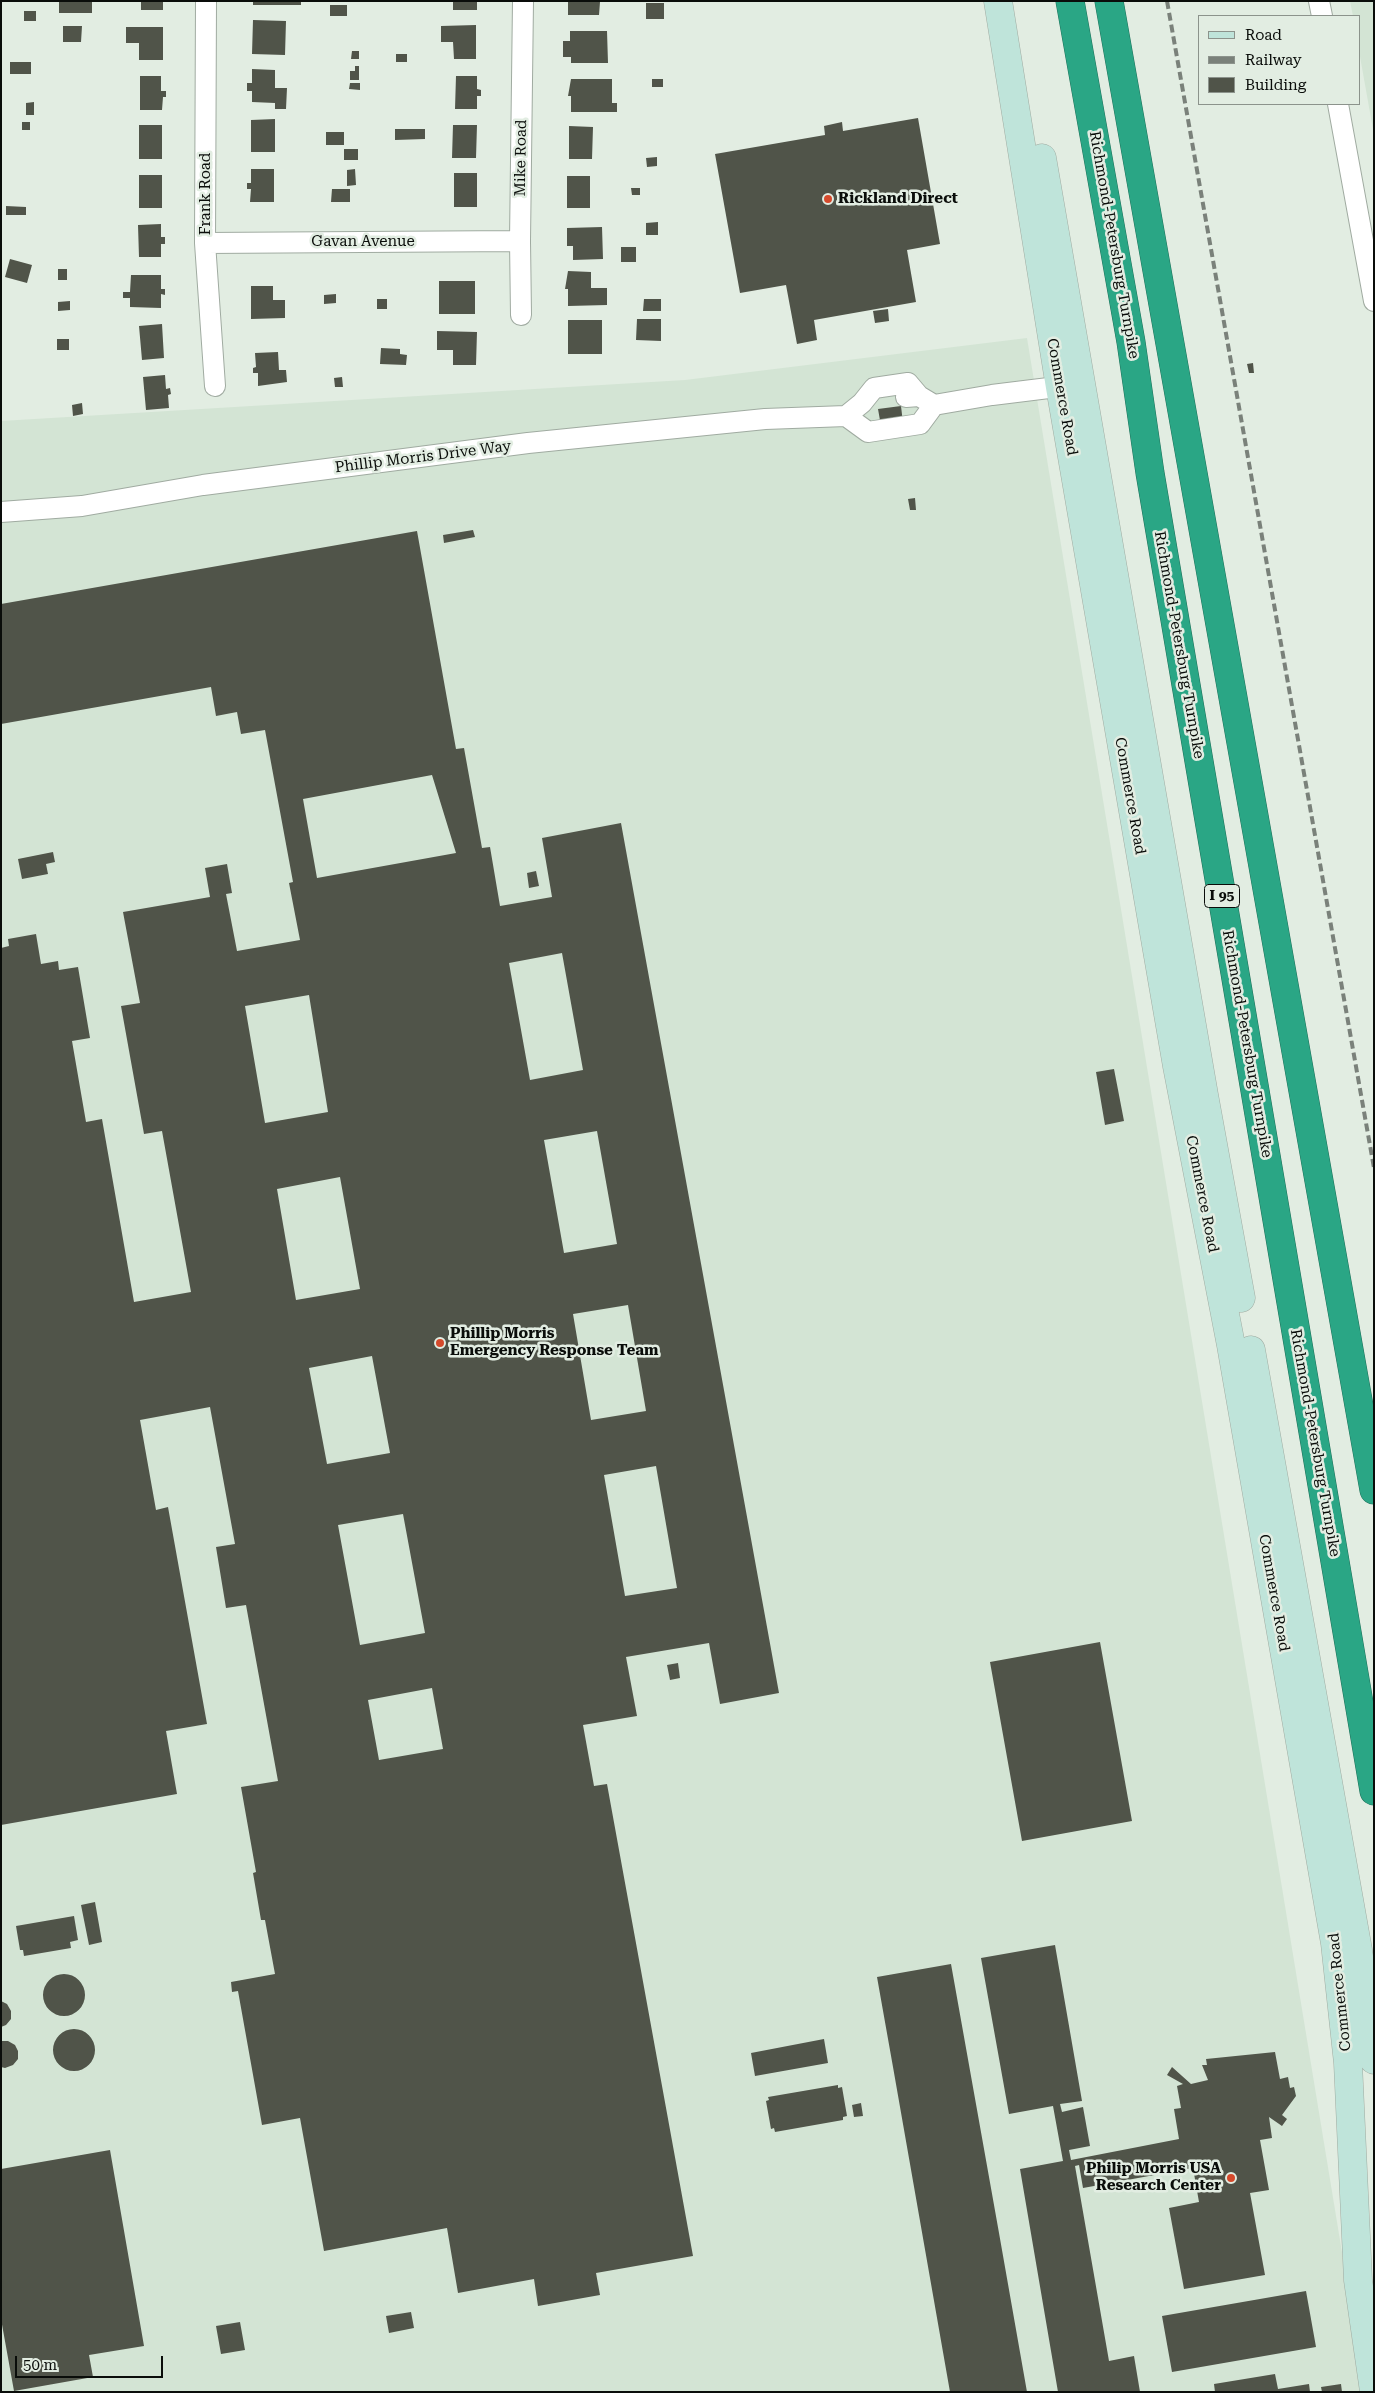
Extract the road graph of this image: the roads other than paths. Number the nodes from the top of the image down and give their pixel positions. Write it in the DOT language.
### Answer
graph roads {
  1 [pos="206,1"];
  2 [pos="523,1"];
  3 [pos="998,1"];
  4 [pos="1014,1"];
  5 [pos="1070,1"];
  6 [pos="1109,1"];
  7 [pos="1319,1"];
  8 [pos="1322,15"];
  9 [pos="1338,105"];
  10 [pos="520,241"];
  11 [pos="205,242"];
  12 [pos="1374,301"];
  13 [pos="521,315"];
  14 [pos="215,386"];
  15 [pos="1070,386"];
  16 [pos="927,400"];
  17 [pos="846,416"];
  18 [pos="1,512"];
  19 [pos="1374,1490"];
  20 [pos="1374,1791"];
  21 [pos="1374,2060"];
  22 [pos="1374,2391"];
  1 -- 11 [label="street, Frank Road"];
  2 -- 10 [label="street, Mike Road"];
  3 -- 15 [label="main road, Commerce Road"];
  4 -- 15 [label="main road, Commerce Road"];
  5 -- 20 [label="highway, Richmond-Petersburg Turnpike / I 95"];
  6 -- 19 [label="highway"];
  7 -- 8 [label="street"];
  9 -- 12 [label="street"];
  10 -- 11 [label="street, Gavan Avenue"];
  10 -- 13 [label="street, Mike Road"];
  11 -- 14 [label="street, Frank Road"];
  15 -- 16 [label="street"];
  15 -- 21 [label="main road, Commerce Road"];
  15 -- 22 [label="main road, Commerce Road"];
  16 -- 17 [label="street"];
  16 -- 17 [label="street"];
  17 -- 18 [label="street, Phillip Morris Drive Way"];
}
